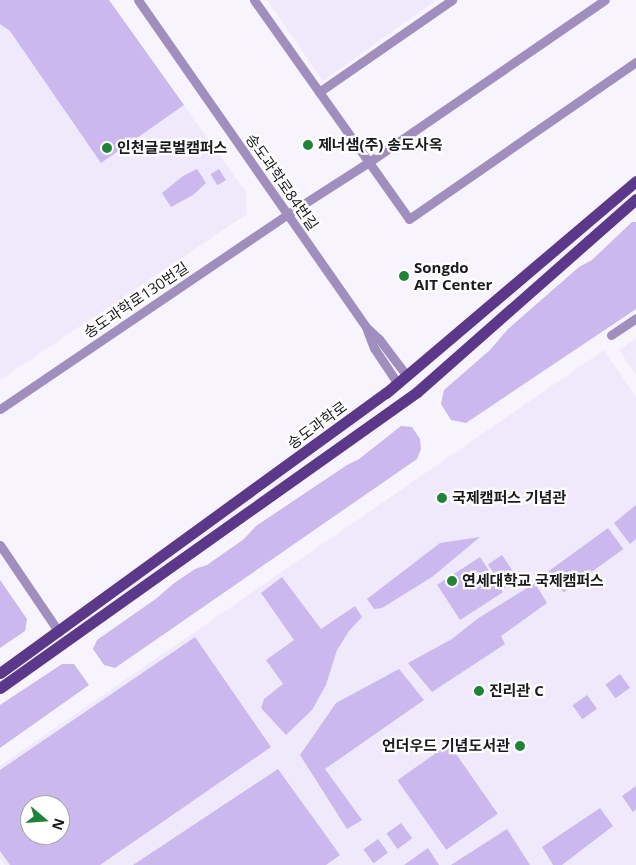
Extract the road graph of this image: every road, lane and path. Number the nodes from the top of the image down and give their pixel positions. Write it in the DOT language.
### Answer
graph roads {
  1 [pos="138,0"];
  2 [pos="452,0"];
  3 [pos="605,0"];
  4 [pos="256,1"];
  5 [pos="636,62"];
  6 [pos="319,92"];
  7 [pos="369,162"];
  8 [pos="636,182"];
  9 [pos="636,199"];
  10 [pos="288,214"];
  11 [pos="636,318"];
  12 [pos="611,335"];
  13 [pos="402,380"];
  14 [pos="0,409"];
  15 [pos="0,545"];
  16 [pos="59,632"];
  17 [pos="0,673"];
  18 [pos="0,688"];
  1 -- 10 [label="street, 송도과학로84번길"];
  2 -- 6 [label="street"];
  3 -- 7 [label="street, 송도과학로130번길"];
  4 -- 6 [label="street"];
  5 -- 7 [label="street"];
  6 -- 7 [label="street"];
  7 -- 10 [label="street, 송도과학로130번길"];
  8 -- 13 [label="main road, 송도과학로"];
  9 -- 18 [label="main road, 송도과학로"];
  10 -- 13 [label="street, 송도과학로84번길"];
  10 -- 14 [label="street, 송도과학로130번길"];
  11 -- 12 [label="street"];
  13 -- 16 [label="main road, 송도과학로"];
  15 -- 16 [label="street"];
  16 -- 17 [label="main road, 송도과학로"];
}
